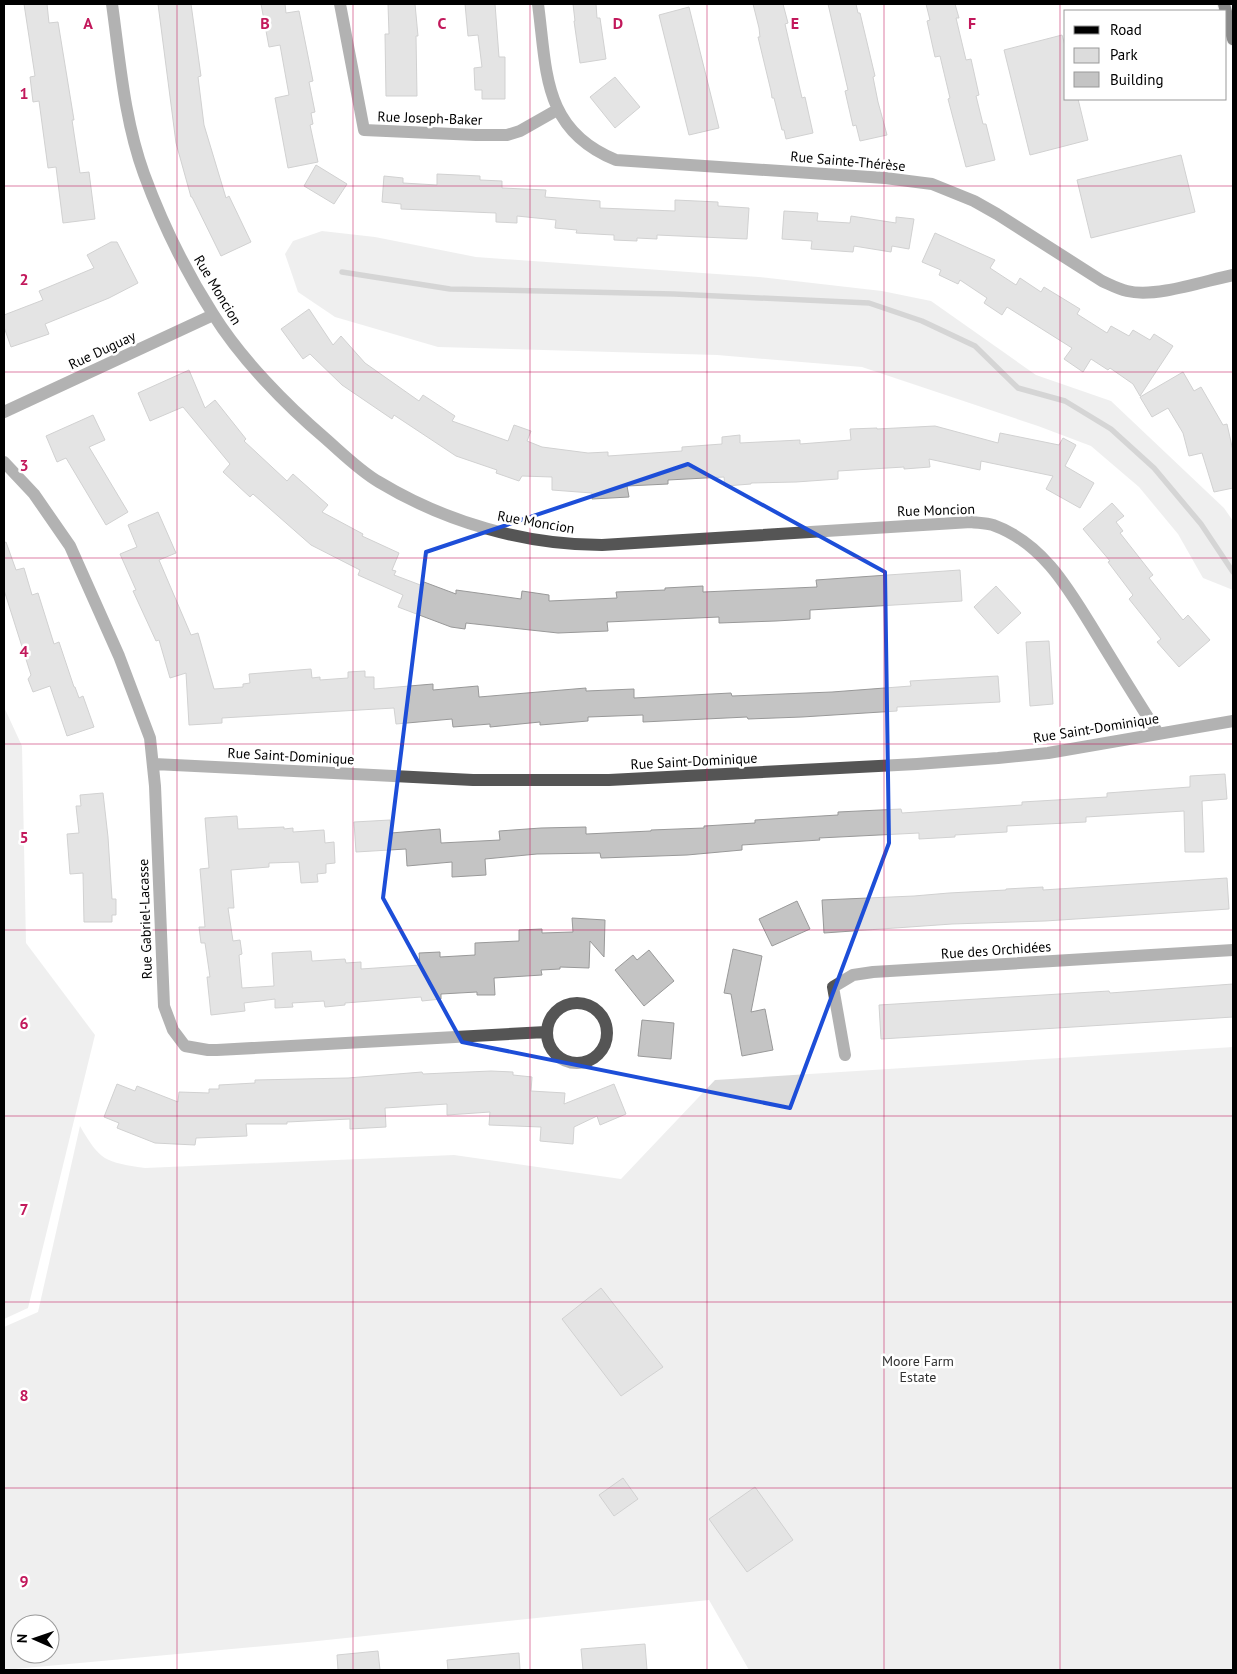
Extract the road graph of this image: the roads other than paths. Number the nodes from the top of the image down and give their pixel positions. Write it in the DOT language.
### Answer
graph roads {
  1 [pos="112,4"];
  2 [pos="340,4"];
  3 [pos="538,4"];
  4 [pos="1227,16"];
  5 [pos="1233,39"];
  6 [pos="557,110"];
  7 [pos="1233,274"];
  8 [pos="213,315"];
  9 [pos="4,412"];
  10 [pos="4,462"];
  11 [pos="1233,721"];
  12 [pos="1158,733"];
  13 [pos="154,764"];
  14 [pos="1233,950"];
  15 [pos="546,1032"];
  16 [pos="845,1055"];
  1 -- 8 [label="street, Rue Moncion"];
  2 -- 6 [label="street, Rue Joseph-Baker"];
  3 -- 6 [label="street, Rue Sainte-Thérèse"];
  4 -- 5 [label="main road"];
  6 -- 7 [label="street, Rue Sainte-Thérèse"];
  8 -- 9 [label="street, Rue Duguay"];
  8 -- 12 [label="street, Rue Moncion"];
  10 -- 13 [label="street, Rue Gabriel-Lacasse"];
  11 -- 12 [label="street, Rue Saint-Dominique"];
  12 -- 13 [label="street, Rue Saint-Dominique"];
  13 -- 15 [label="street, Rue Gabriel-Lacasse"];
  14 -- 16 [label="street, Rue des Orchidées"];
  15 -- 15 [label="street"];
}
